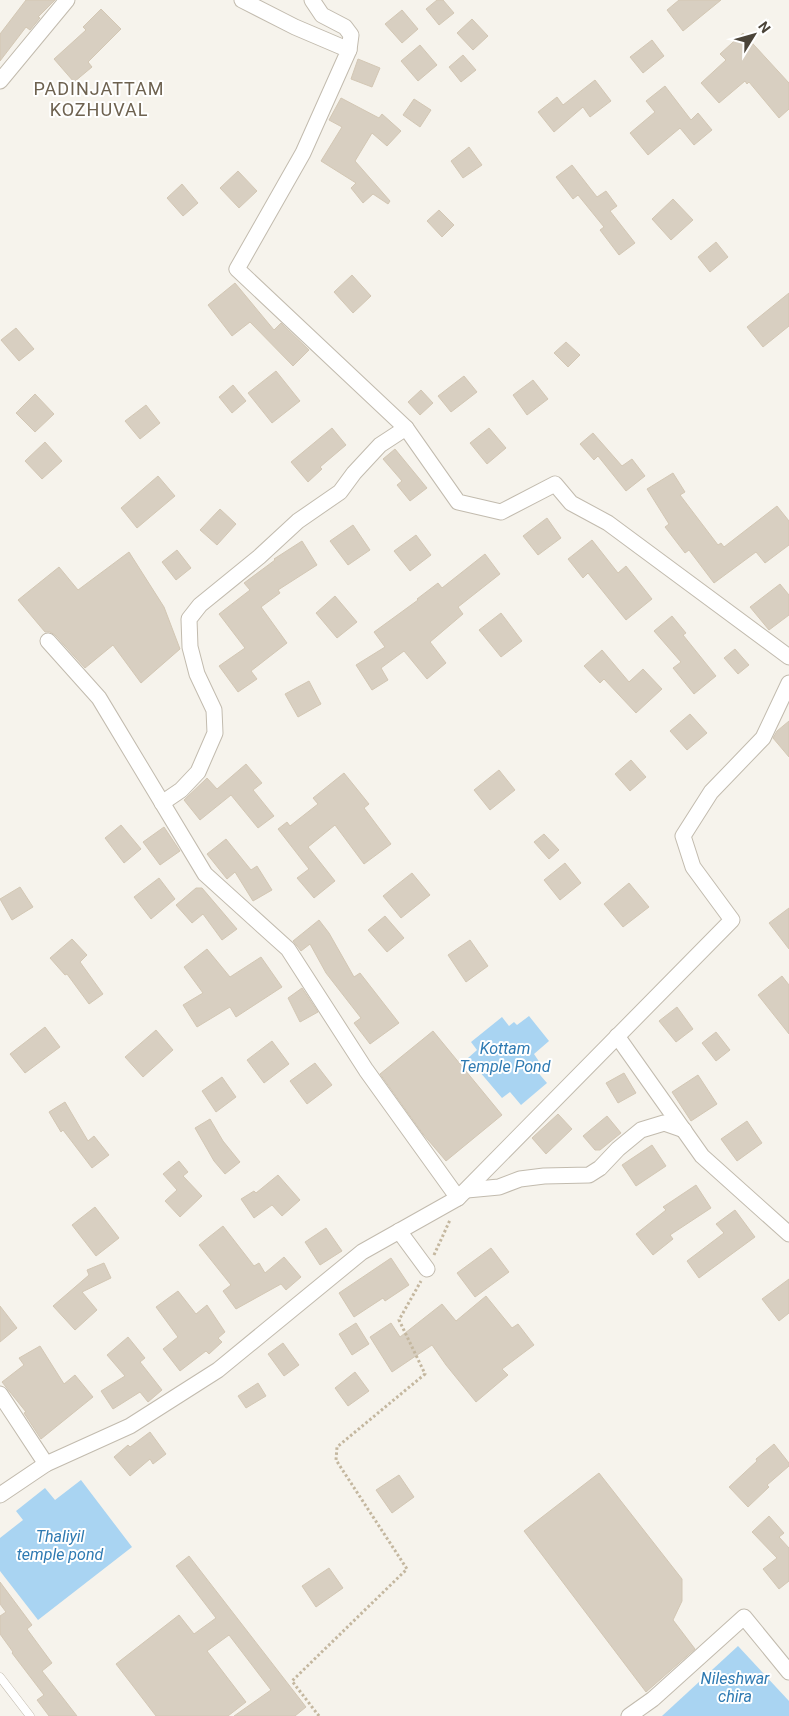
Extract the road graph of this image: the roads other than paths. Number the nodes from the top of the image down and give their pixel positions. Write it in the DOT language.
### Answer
graph roads {
  1 [pos="67,0"];
  2 [pos="242,0"];
  3 [pos="312,0"];
  4 [pos="349,50"];
  5 [pos="0,81"];
  6 [pos="406,428"];
  7 [pos="48,641"];
  8 [pos="789,657"];
  9 [pos="789,683"];
  10 [pos="162,803"];
  11 [pos="617,1036"];
  12 [pos="684,1130"];
  13 [pos="462,1194"];
  14 [pos="399,1231"];
  15 [pos="789,1234"];
  16 [pos="427,1269"];
  17 [pos="0,1394"];
  18 [pos="46,1464"];
  19 [pos="0,1495"];
  20 [pos="789,1672"];
  21 [pos="0,1677"];
  22 [pos="30,1716"];
  23 [pos="629,1716"];
  1 -- 5 [label="street"];
  2 -- 4 [label="street"];
  3 -- 4 [label="street"];
  4 -- 6 [label="street"];
  6 -- 8 [label="street"];
  6 -- 10 [label="street"];
  7 -- 10 [label="street"];
  9 -- 11 [label="street"];
  10 -- 13 [label="street"];
  11 -- 12 [label="street"];
  11 -- 13 [label="street"];
  12 -- 13 [label="street"];
  12 -- 15 [label="street"];
  13 -- 14 [label="street"];
  14 -- 16 [label="street"];
  14 -- 18 [label="street"];
  17 -- 18 [label="street"];
  18 -- 19 [label="street"];
  20 -- 23 [label="street"];
  21 -- 22 [label="lane"];
}
